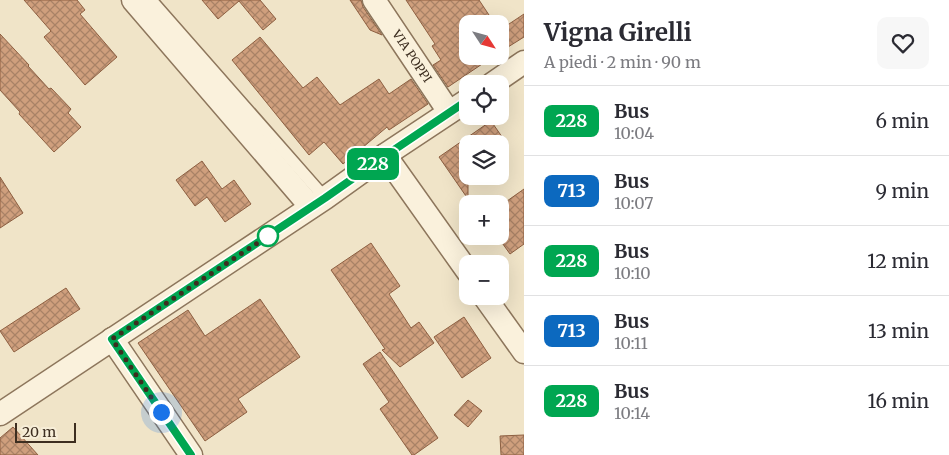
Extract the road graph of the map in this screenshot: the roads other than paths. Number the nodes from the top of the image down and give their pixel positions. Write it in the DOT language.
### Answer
graph roads {
  1 [pos="133,0"];
  2 [pos="151,0"];
  3 [pos="374,0"];
  4 [pos="524,62"];
  5 [pos="505,75"];
  6 [pos="458,106"];
  7 [pos="385,156"];
  8 [pos="318,202"];
  9 [pos="459,259"];
  10 [pos="490,305"];
  11 [pos="112,339"];
  12 [pos="524,352"];
  13 [pos="0,414"];
  14 [pos="191,455"];
  1 -- 8 [label="street"];
  2 -- 8 [label="lane"];
  3 -- 6 [label="street, VIA POPPI"];
  4 -- 5 [label="street"];
  6 -- 7 [label="street"];
  7 -- 8 [label="street"];
  7 -- 9 [label="street"];
  8 -- 11 [label="street"];
  10 -- 12 [label="street"];
  11 -- 13 [label="street"];
  11 -- 14 [label="street"];
}
